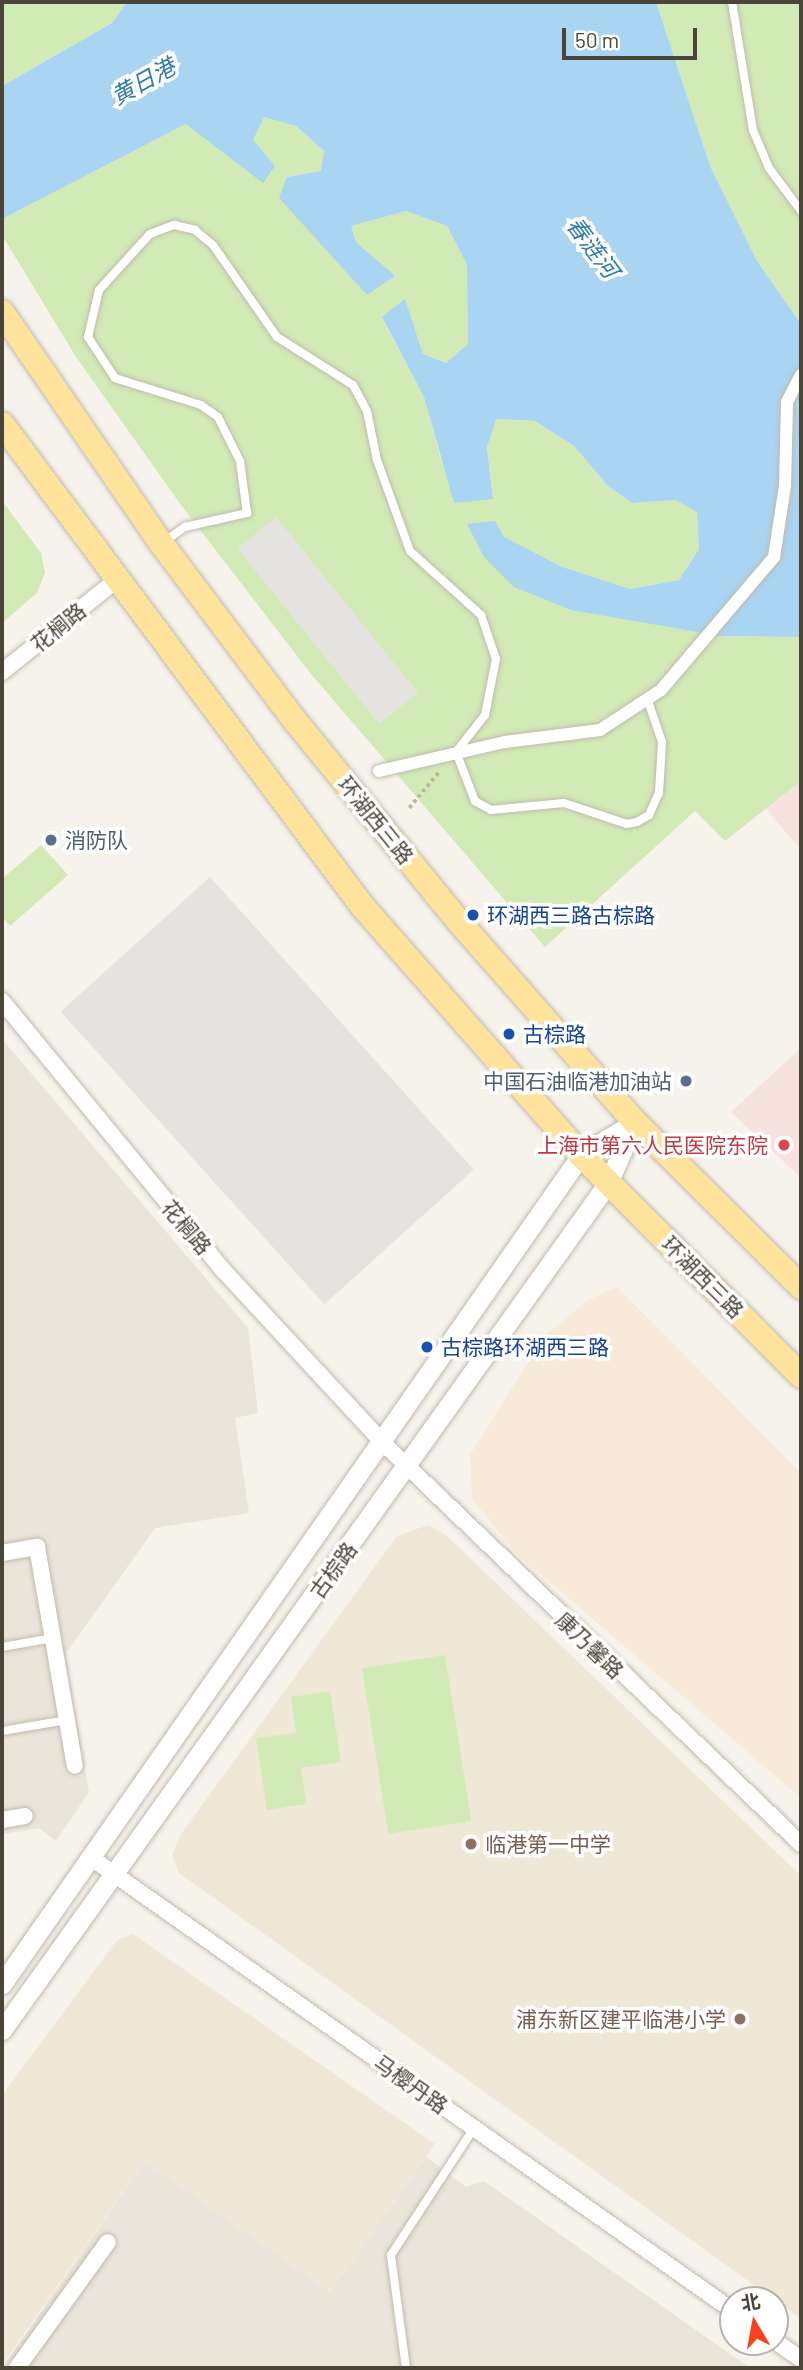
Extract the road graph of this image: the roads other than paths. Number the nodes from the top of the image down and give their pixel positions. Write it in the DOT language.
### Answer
graph roads {
  1 [pos="732,2"];
  2 [pos="801,211"];
  3 [pos="2,312"];
  4 [pos="801,375"];
  5 [pos="2,425"];
  6 [pos="161,543"];
  7 [pos="114,582"];
  8 [pos="2,672"];
  9 [pos="648,701"];
  10 [pos="456,752"];
  11 [pos="379,771"];
  12 [pos="2,1001"];
  13 [pos="635,1122"];
  14 [pos="581,1155"];
  15 [pos="608,1183"];
  16 [pos="801,1287"];
  17 [pos="801,1376"];
  18 [pos="383,1443"];
  19 [pos="406,1468"];
  20 [pos="2,1553"];
  21 [pos="53,1638"];
  22 [pos="2,1647"];
  23 [pos="67,1720"];
  24 [pos="2,1731"];
  25 [pos="75,1766"];
  26 [pos="25,1816"];
  27 [pos="2,1820"];
  28 [pos="801,1844"];
  29 [pos="90,1857"];
  30 [pos="113,1874"];
  31 [pos="2,1984"];
  32 [pos="2,2030"];
  33 [pos="474,2128"];
  34 [pos="108,2242"];
  35 [pos="719,2301"];
  36 [pos="18,2368"];
  37 [pos="406,2368"];
  1 -- 2 [label="lane"];
  3 -- 6 [label="main road, 环湖西三路"];
  4 -- 9 [label="street"];
  5 -- 7 [label="main road, 环湖西三路"];
  6 -- 10 [label="lane"];
  6 -- 13 [label="main road, 环湖西三路"];
  7 -- 8 [label="street, 花榈路"];
  7 -- 14 [label="main road, 环湖西三路"];
  9 -- 10 [label="street"];
  9 -- 10 [label="lane"];
  10 -- 11 [label="street"];
  12 -- 18 [label="street, 花榈路"];
  13 -- 14 [label="street, 古棕路"];
  13 -- 15 [label="street, 古棕路"];
  13 -- 16 [label="main road, 环湖西三路"];
  14 -- 15 [label="main road, 环湖西三路"];
  14 -- 18 [label="street, 古棕路"];
  15 -- 17 [label="main road, 环湖西三路"];
  15 -- 19 [label="street, 古棕路"];
  18 -- 19 [label="street, 康乃馨路"];
  18 -- 29 [label="street, 古棕路"];
  19 -- 28 [label="street, 康乃馨路"];
  19 -- 30 [label="street, 古棕路"];
  20 -- 21 [label="street"];
  21 -- 22 [label="lane"];
  21 -- 23 [label="street"];
  23 -- 24 [label="lane"];
  23 -- 25 [label="street"];
  26 -- 27 [label="street"];
  29 -- 30 [label="street, 马樱丹路"];
  29 -- 31 [label="street, 古棕路"];
  30 -- 32 [label="street, 古棕路"];
  30 -- 33 [label="street, 马樱丹路"];
  33 -- 35 [label="street, 马樱丹路"];
  33 -- 37 [label="lane"];
  34 -- 36 [label="street"];
}
